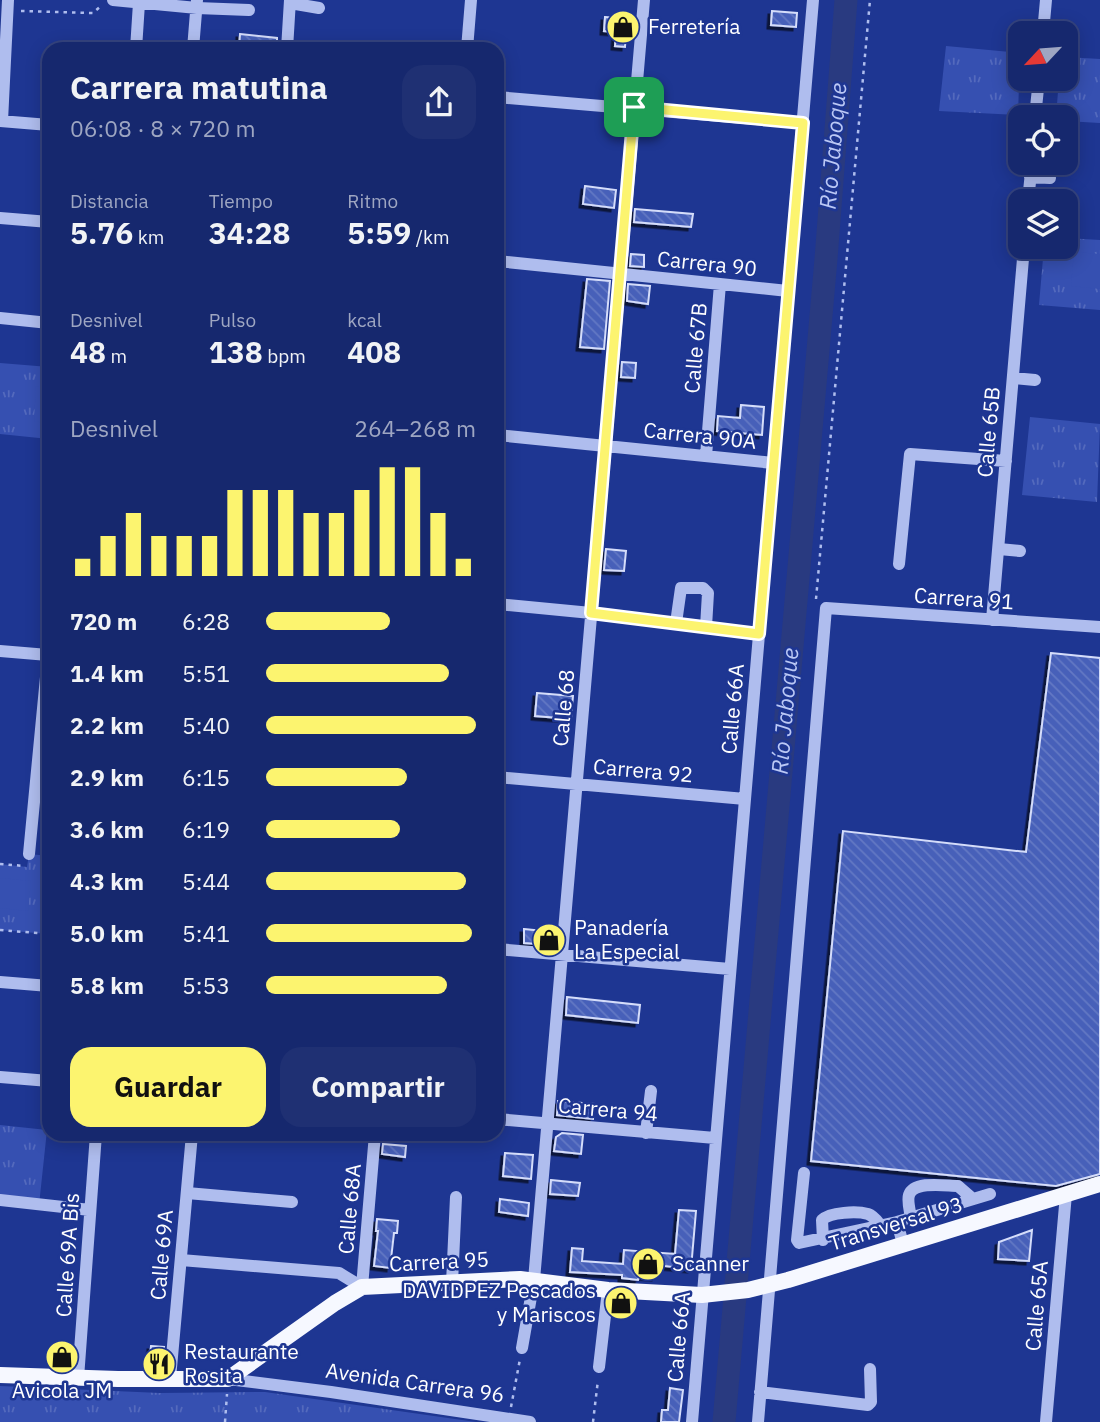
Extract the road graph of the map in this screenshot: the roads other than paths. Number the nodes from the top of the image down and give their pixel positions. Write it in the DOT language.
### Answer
graph roads {
  1 [pos="113,0"];
  2 [pos="471,0"];
  3 [pos="643,0"];
  4 [pos="813,0"];
  5 [pos="1045,0"];
  6 [pos="290,2"];
  7 [pos="139,4"];
  8 [pos="197,4"];
  9 [pos="7,5"];
  10 [pos="319,8"];
  11 [pos="249,10"];
  12 [pos="1044,21"];
  13 [pos="136,42"];
  14 [pos="194,42"];
  15 [pos="287,42"];
  16 [pos="468,42"];
  17 [pos="504,98"];
  18 [pos="634,107"];
  19 [pos="1,121"];
  20 [pos="803,123"];
  21 [pos="42,124"];
  22 [pos="1030,177"];
  23 [pos="1050,178"];
  24 [pos="1029,189"];
  25 [pos="0,218"];
  26 [pos="42,221"];
  27 [pos="1022,259"];
  28 [pos="504,262"];
  29 [pos="620,274"];
  30 [pos="720,284"];
  31 [pos="788,291"];
  32 [pos="0,318"];
  33 [pos="42,322"];
  34 [pos="1013,378"];
  35 [pos="1035,380"];
  36 [pos="504,436"];
  37 [pos="606,446"];
  38 [pos="706,456"];
  39 [pos="1006,461"];
  40 [pos="774,463"];
  41 [pos="999,549"];
  42 [pos="1020,551"];
  43 [pos="898,564"];
  44 [pos="504,605"];
  45 [pos="591,613"];
  46 [pos="992,620"];
  47 [pos="676,623"];
  48 [pos="706,627"];
  49 [pos="1100,627"];
  50 [pos="759,634"];
  51 [pos="0,650"];
  52 [pos="42,654"];
  53 [pos="42,718"];
  54 [pos="504,778"];
  55 [pos="576,784"];
  56 [pos="745,799"];
  57 [pos="29,854"];
  58 [pos="504,950"];
  59 [pos="562,954"];
  60 [pos="730,969"];
  61 [pos="0,982"];
  62 [pos="42,985"];
  63 [pos="0,1077"];
  64 [pos="42,1080"];
  65 [pos="651,1091"];
  66 [pos="504,1120"];
  67 [pos="547,1124"];
  68 [pos="646,1133"];
  69 [pos="715,1138"];
  70 [pos="95,1141"];
  71 [pos="191,1141"];
  72 [pos="374,1141"];
  73 [pos="804,1173"];
  74 [pos="1100,1184"];
  75 [pos="187,1193"];
  76 [pos="990,1194"];
  77 [pos="1066,1194"];
  78 [pos="456,1197"];
  79 [pos="974,1199"];
  80 [pos="0,1200"];
  81 [pos="292,1202"];
  82 [pos="90,1210"];
  83 [pos="911,1218"];
  84 [pos="897,1222"];
  85 [pos="881,1226"];
  86 [pos="774,1231"];
  87 [pos="798,1234"];
  88 [pos="823,1240"];
  89 [pos="904,1244"];
  90 [pos="181,1259"];
  91 [pos="534,1280"];
  92 [pos="452,1283"];
  93 [pos="769,1285"];
  94 [pos="362,1287"];
  95 [pos="608,1290"];
  96 [pos="709,1295"];
  97 [pos="522,1348"];
  98 [pos="599,1367"];
  99 [pos="870,1369"];
  100 [pos="0,1375"];
  101 [pos="78,1378"];
  102 [pos="170,1379"];
  103 [pos="229,1379"];
  104 [pos="760,1392"];
  105 [pos="530,1422"];
  106 [pos="691,1422"];
  107 [pos="758,1422"];
  108 [pos="1046,1422"];
  1 -- 7 [label="street"];
  2 -- 16 [label="street"];
  3 -- 18 [label="street, Calle 68"];
  4 -- 20 [label="street, Calle 66A"];
  5 -- 12 [label="street"];
  6 -- 10 [label="street"];
  6 -- 15 [label="street"];
  7 -- 8 [label="street"];
  7 -- 13 [label="street"];
  8 -- 11 [label="street"];
  8 -- 14 [label="street"];
  9 -- 19 [label="street"];
  17 -- 18 [label="street"];
  18 -- 20 [label="street"];
  18 -- 29 [label="street, Calle 68"];
  19 -- 21 [label="street"];
  20 -- 31 [label="street, Calle 66A"];
  22 -- 23 [label="street"];
  22 -- 24 [label="street"];
  25 -- 26 [label="street"];
  27 -- 34 [label="street, Calle 65B"];
  28 -- 29 [label="street, Carrera 90"];
  29 -- 30 [label="street, Carrera 90"];
  29 -- 37 [label="street, Calle 68"];
  30 -- 31 [label="street, Carrera 90"];
  30 -- 38 [label="street, Calle 67B"];
  31 -- 40 [label="street, Calle 66A"];
  32 -- 33 [label="street"];
  34 -- 35 [label="street"];
  34 -- 39 [label="street, Calle 65B"];
  36 -- 37 [label="street, Carrera 90A"];
  37 -- 38 [label="street, Carrera 90A"];
  37 -- 45 [label="street, Calle 68"];
  38 -- 40 [label="street, Carrera 90A"];
  39 -- 41 [label="street, Calle 65B"];
  39 -- 43 [label="street"];
  40 -- 50 [label="street, Calle 66A"];
  41 -- 42 [label="street"];
  41 -- 46 [label="street, Calle 65B"];
  44 -- 45 [label="street"];
  45 -- 47 [label="street"];
  45 -- 55 [label="street, Calle 68"];
  46 -- 49 [label="street, Carrera 91"];
  46 -- 86 [label="street, Carrera 91"];
  47 -- 48 [label="street"];
  47 -- 48 [label="street"];
  48 -- 50 [label="street"];
  50 -- 56 [label="street, Calle 66A"];
  51 -- 52 [label="street"];
  53 -- 57 [label="street"];
  54 -- 55 [label="street, Carrera 92"];
  55 -- 56 [label="street, Carrera 92"];
  55 -- 59 [label="street, Calle 68"];
  56 -- 60 [label="street, Calle 66A"];
  58 -- 59 [label="street"];
  59 -- 60 [label="street"];
  59 -- 67 [label="street, Calle 68"];
  60 -- 69 [label="street, Calle 66A"];
  61 -- 62 [label="street"];
  63 -- 64 [label="street"];
  65 -- 68 [label="street"];
  66 -- 67 [label="street, Carrera 94"];
  67 -- 68 [label="street, Carrera 94"];
  67 -- 91 [label="street, Calle 68"];
  68 -- 69 [label="street, Carrera 94"];
  69 -- 96 [label="street, Calle 66A"];
  70 -- 82 [label="street, Calle 69A Bis"];
  71 -- 75 [label="street, Calle 69A"];
  72 -- 94 [label="street, Calle 68A"];
  73 -- 87 [label="street"];
  74 -- 77 [label="main road, Transversal 93"];
  75 -- 81 [label="street"];
  75 -- 90 [label="street, Calle 69A"];
  76 -- 79 [label="street"];
  77 -- 89 [label="main road, Transversal 93"];
  77 -- 108 [label="street, Calle 65A"];
  78 -- 92 [label="street"];
  79 -- 83 [label="street"];
  79 -- 83 [label="street"];
  80 -- 82 [label="street"];
  82 -- 101 [label="street, Calle 69A Bis"];
  83 -- 84 [label="street"];
  84 -- 85 [label="street"];
  84 -- 89 [label="street"];
  85 -- 88 [label="street"];
  85 -- 88 [label="street"];
  86 -- 87 [label="street"];
  86 -- 93 [label="street"];
  87 -- 88 [label="street"];
  89 -- 93 [label="main road, Transversal 93"];
  90 -- 94 [label="street, Carrera 95"];
  90 -- 102 [label="street, Calle 69A"];
  91 -- 92 [label="main road, Carrera 95"];
  91 -- 95 [label="main road, Carrera 95"];
  91 -- 97 [label="street, Calle 68"];
  92 -- 94 [label="main road, Carrera 95"];
  93 -- 96 [label="main road, Transversal 93"];
  93 -- 104 [label="street"];
  94 -- 103 [label="main road"];
  95 -- 96 [label="main road, Carrera 95"];
  95 -- 98 [label="street"];
  96 -- 106 [label="street, Calle 66A"];
  99 -- 104 [label="street"];
  100 -- 101 [label="main road, Avenida Carrera 96"];
  101 -- 102 [label="main road, Avenida Carrera 96"];
  102 -- 103 [label="main road, Avenida Carrera 96"];
  103 -- 105 [label="street, Avenida Carrera 96"];
  104 -- 107 [label="street"];
}
